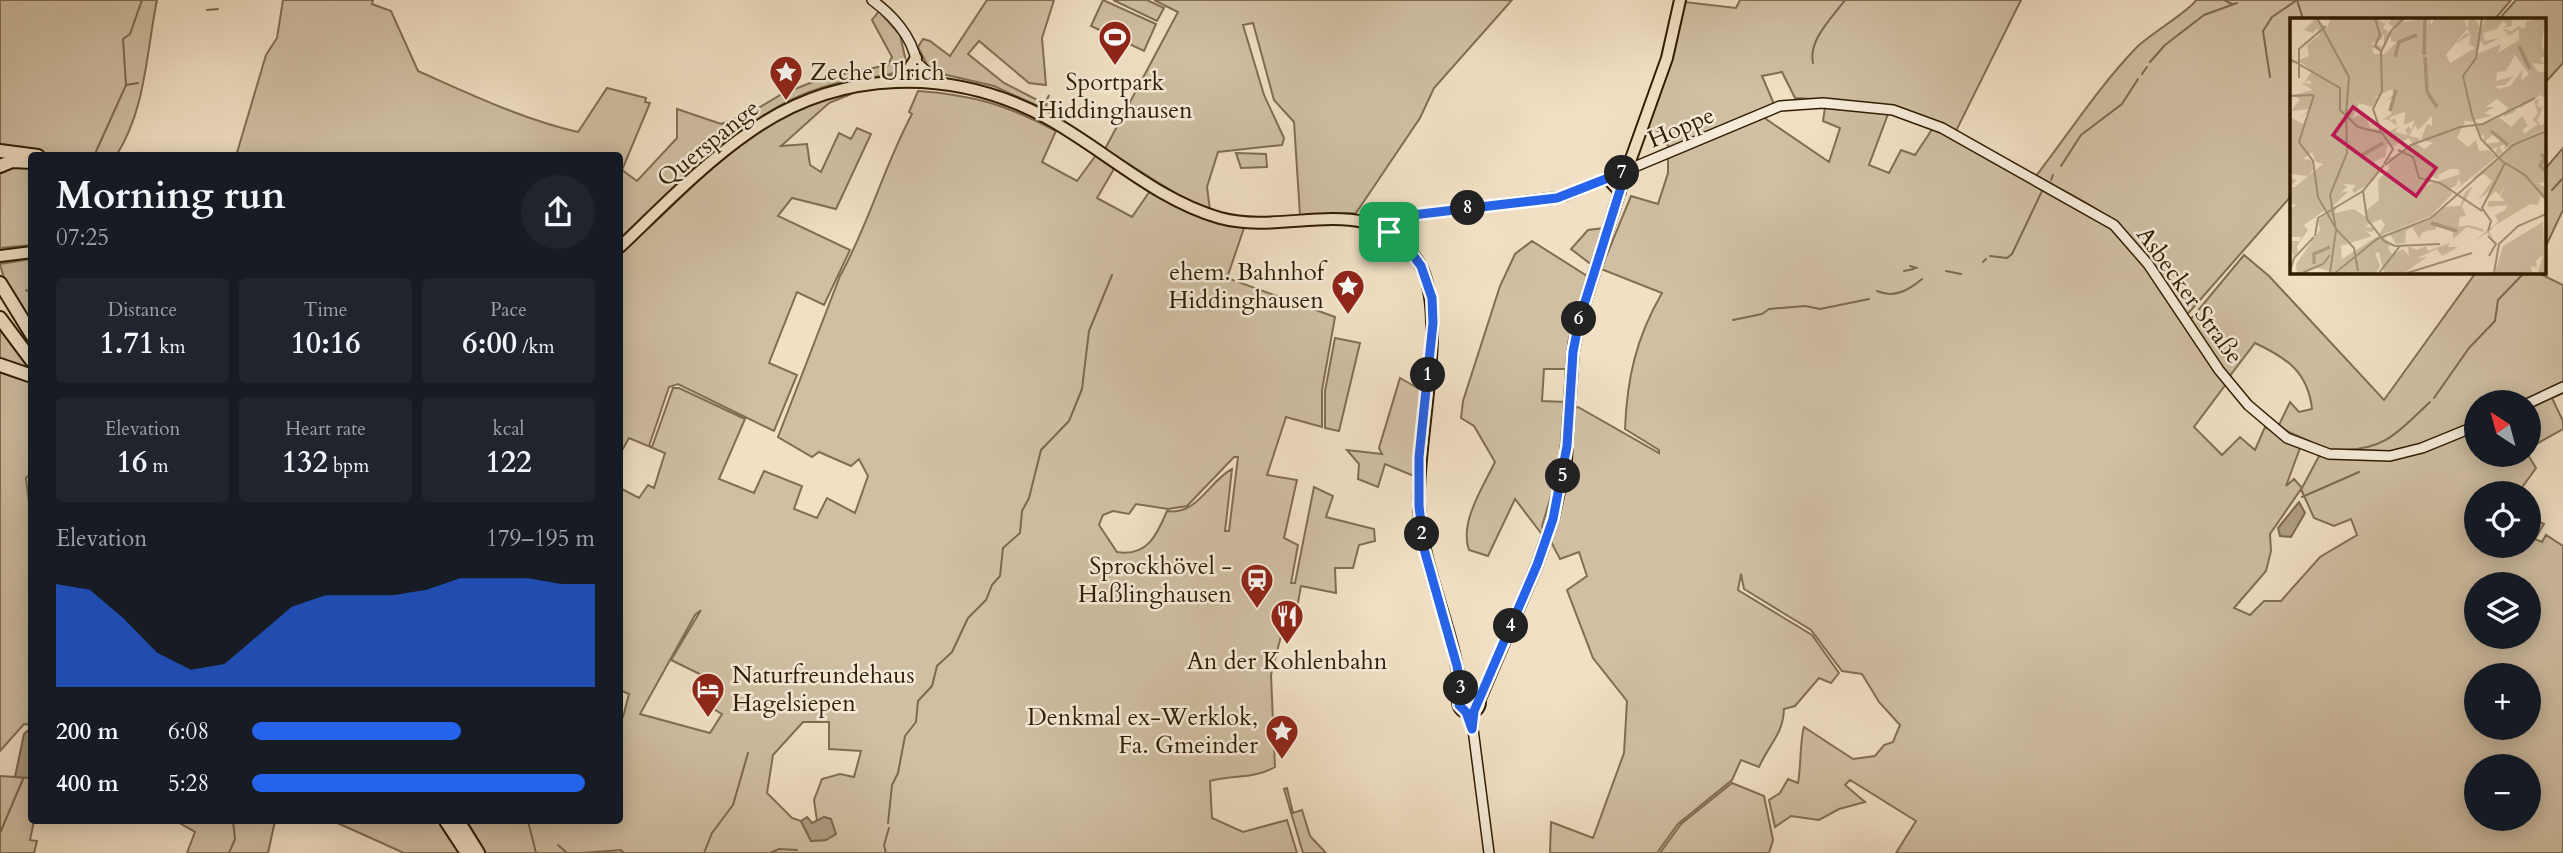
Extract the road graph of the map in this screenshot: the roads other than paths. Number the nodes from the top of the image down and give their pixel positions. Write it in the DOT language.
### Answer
graph roads {
  1 [pos="872,0"];
  2 [pos="1680,0"];
  3 [pos="916,60"];
  4 [pos="897,81"];
  5 [pos="918,81"];
  6 [pos="938,81"];
  7 [pos="1830,103"];
  8 [pos="0,151"];
  9 [pos="28,155"];
  10 [pos="28,162"];
  11 [pos="0,166"];
  12 [pos="1626,171"];
  13 [pos="1608,179"];
  14 [pos="1620,192"];
  15 [pos="1389,232"];
  16 [pos="623,244"];
  17 [pos="28,252"];
  18 [pos="0,256"];
  19 [pos="0,283"];
  20 [pos="0,302"];
  21 [pos="0,318"];
  22 [pos="28,328"];
  23 [pos="28,340"];
  24 [pos="28,356"];
  25 [pos="0,365"];
  26 [pos="28,375"];
  27 [pos="2563,387"];
  28 [pos="2541,397"];
  29 [pos="2464,431"];
  30 [pos="1471,694"];
  31 [pos="1470,712"];
  32 [pos="448,824"];
  33 [pos="460,824"];
  34 [pos="467,853"];
  35 [pos="478,853"];
  36 [pos="1489,853"];
  1 -- 3 [label="main road"];
  2 -- 12 [label="main road"];
  3 -- 4 [label="main road"];
  3 -- 5 [label="main road"];
  3 -- 6 [label="main road"];
  4 -- 5 [label="main road, Querspange"];
  4 -- 16 [label="main road, Querspange"];
  5 -- 6 [label="main road, Querspange"];
  6 -- 15 [label="main road, Querspange"];
  7 -- 12 [label="main road, Hoppe"];
  7 -- 29 [label="main road, Asbecker Straße"];
  8 -- 9 [label="highway"];
  10 -- 11 [label="highway"];
  12 -- 13 [label="main road, Hoppe"];
  12 -- 14 [label="main road"];
  13 -- 14 [label="main road"];
  13 -- 15 [label="main road, Hoppe"];
  14 -- 30 [label="main road"];
  15 -- 30 [label="main road, Querspange"];
  17 -- 18 [label="main road"];
  19 -- 22 [label="highway"];
  20 -- 23 [label="highway"];
  21 -- 24 [label="highway"];
  25 -- 26 [label="highway"];
  27 -- 28 [label="main road"];
  30 -- 31 [label="main road"];
  30 -- 31 [label="main road, Querspange"];
  31 -- 36 [label="main road"];
  32 -- 34 [label="highway"];
  33 -- 35 [label="highway"];
}
